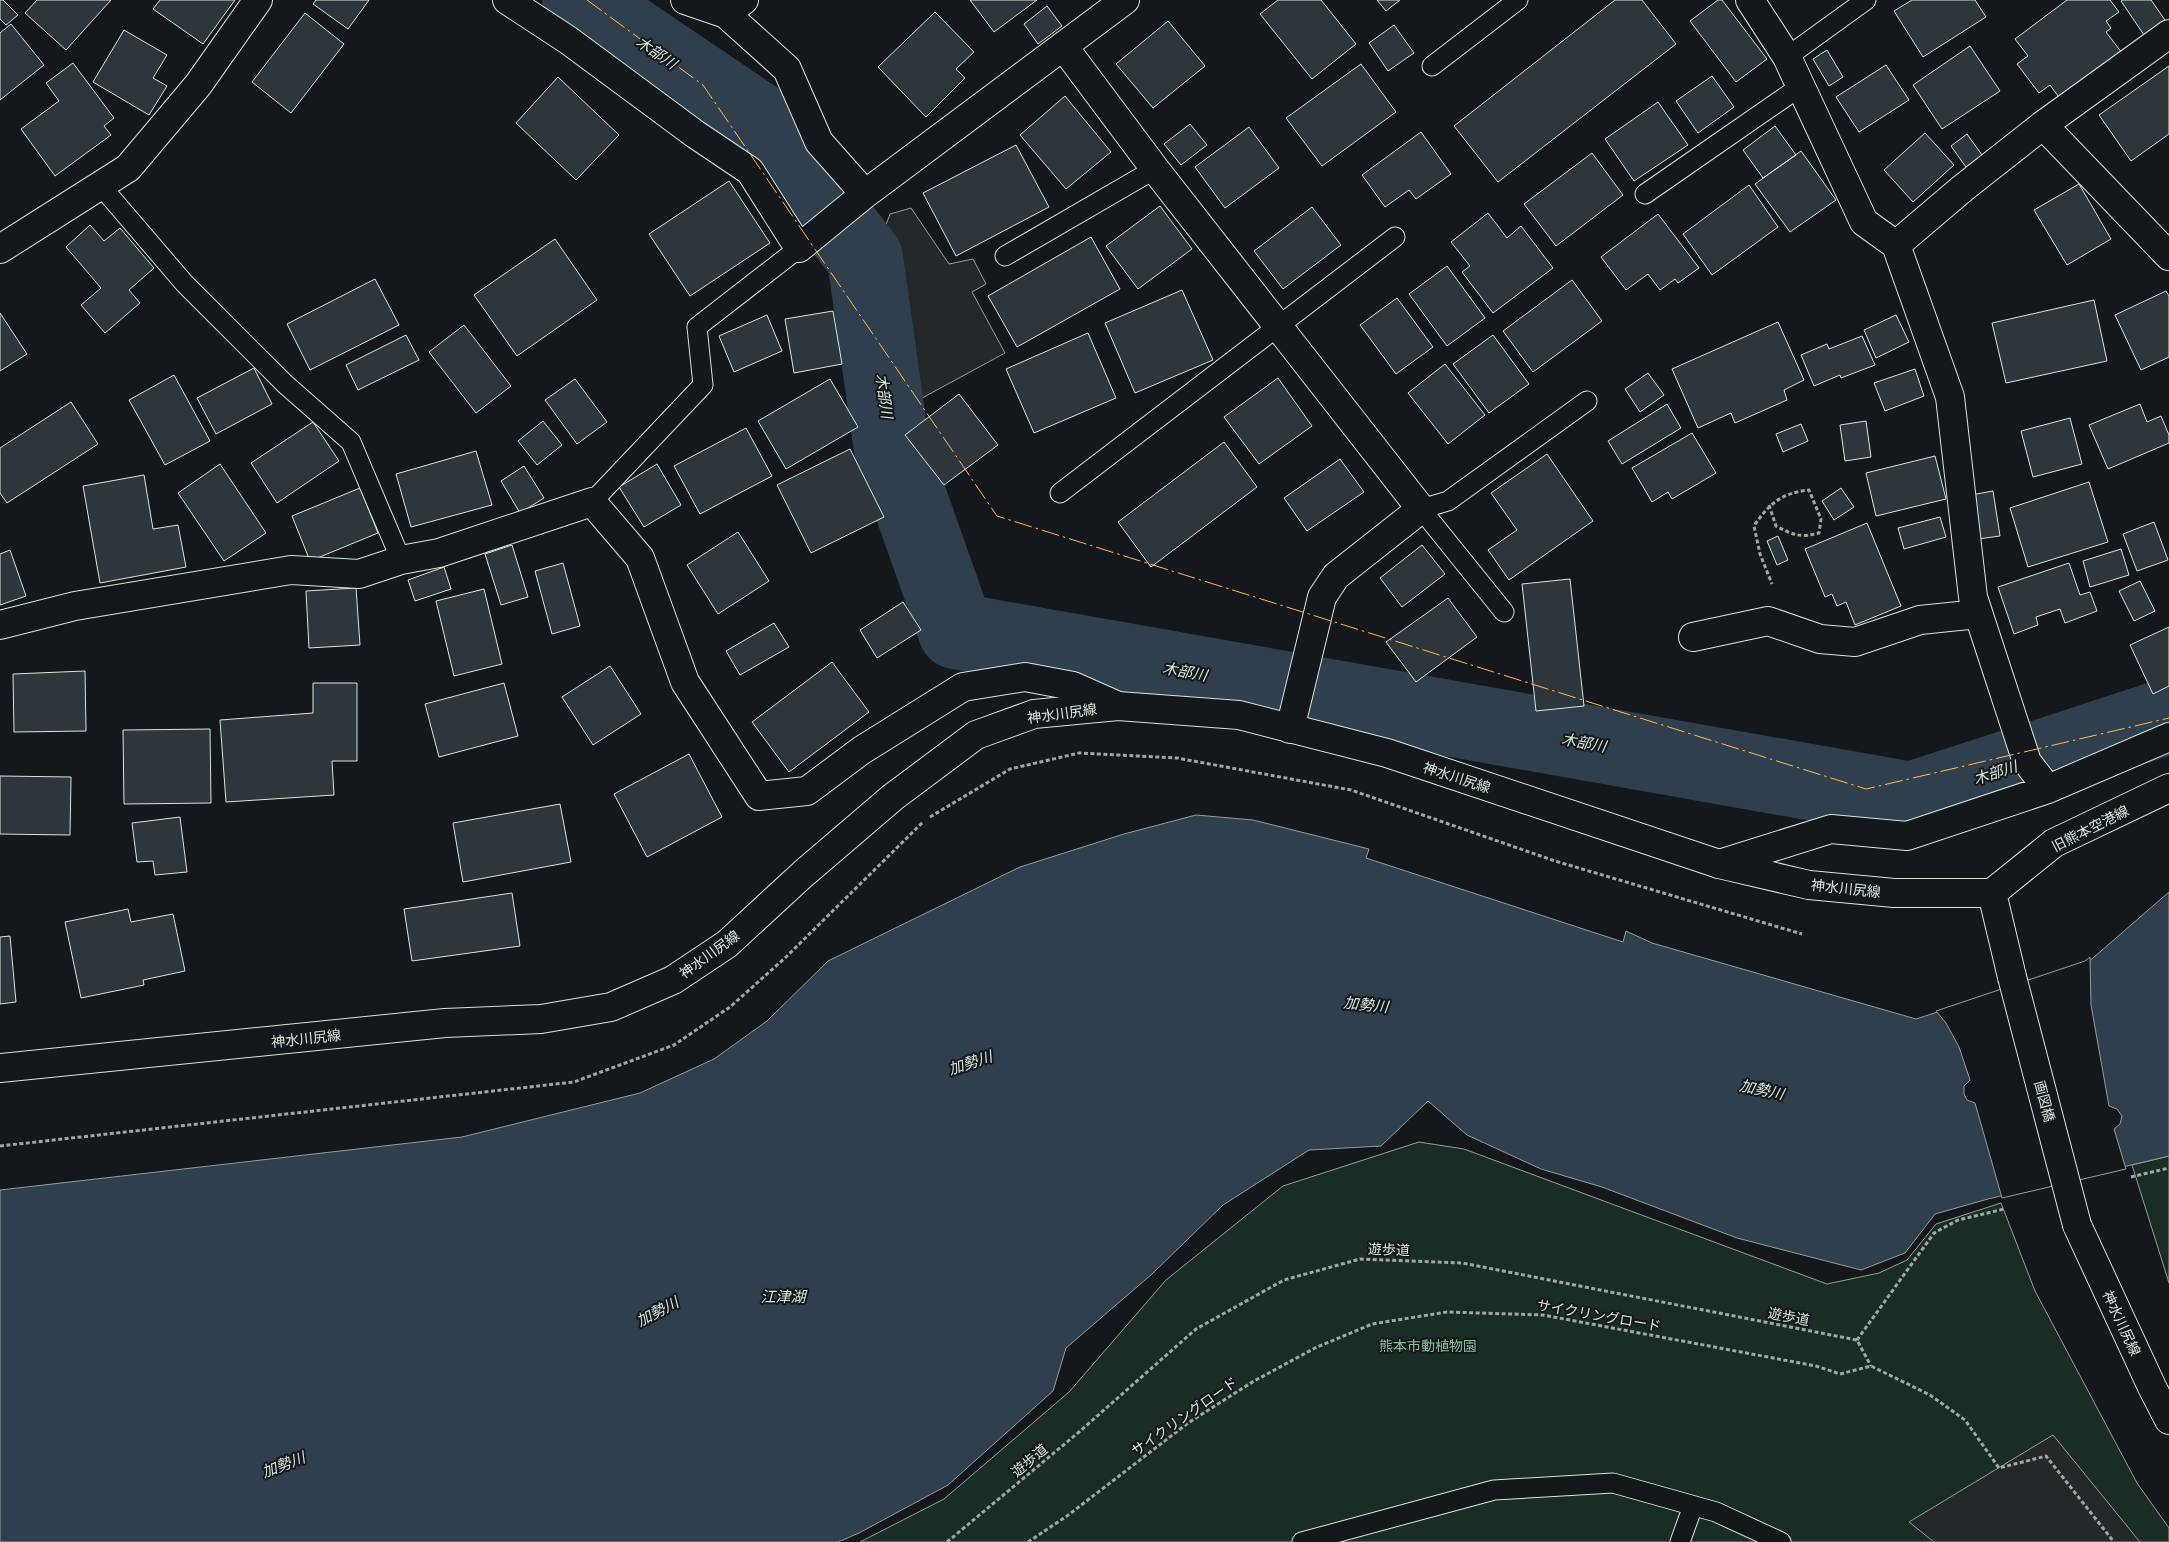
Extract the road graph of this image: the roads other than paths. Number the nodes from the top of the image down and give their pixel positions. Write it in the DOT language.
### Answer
graph roads {
  1 [pos="258,0"];
  2 [pos="507,0"];
  3 [pos="685,0"];
  4 [pos="1125,0"];
  5 [pos="1518,0"];
  6 [pos="1750,0"];
  7 [pos="1866,0"];
  8 [pos="735,7"];
  9 [pos="2169,34"];
  10 [pos="1063,46"];
  11 [pos="1787,57"];
  12 [pos="1432,66"];
  13 [pos="1800,86"];
  14 [pos="2043,125"];
  15 [pos="1154,169"];
  16 [pos="101,186"];
  17 [pos="865,194"];
  18 [pos="1645,194"];
  19 [pos="1395,237"];
  20 [pos="1896,245"];
  21 [pos="0,248"];
  22 [pos="799,248"];
  23 [pos="1005,256"];
  24 [pos="2169,256"];
  25 [pos="1277,326"];
  26 [pos="1586,401"];
  27 [pos="1060,492"];
  28 [pos="592,502"];
  29 [pos="1421,509"];
  30 [pos="402,560"];
  31 [pos="1504,612"];
  32 [pos="1978,614"];
  33 [pos="0,625"];
  34 [pos="1694,636"];
  35 [pos="1118,706"];
  36 [pos="1290,729"];
  37 [pos="2169,737"];
  38 [pos="2048,788"];
  39 [pos="2169,788"];
  40 [pos="1719,864"];
  41 [pos="1992,893"];
  42 [pos="0,1068"];
  43 [pos="2077,1224"];
  44 [pos="2169,1420"];
  45 [pos="1693,1506"];
  46 [pos="1302,1542"];
  47 [pos="1680,1542"];
  48 [pos="1781,1542"];
  1 -- 16 [label="street"];
  2 -- 22 [label="street"];
  3 -- 8 [label="street"];
  4 -- 10 [label="street"];
  5 -- 12 [label="lane"];
  6 -- 11 [label="street"];
  7 -- 11 [label="lane"];
  8 -- 17 [label="street"];
  9 -- 14 [label="street"];
  10 -- 15 [label="street"];
  10 -- 17 [label="street"];
  11 -- 13 [label="street"];
  13 -- 18 [label="lane"];
  13 -- 20 [label="street"];
  14 -- 20 [label="street"];
  14 -- 24 [label="street"];
  15 -- 23 [label="lane"];
  15 -- 25 [label="street"];
  16 -- 21 [label="street"];
  16 -- 30 [label="lane"];
  17 -- 22 [label="street"];
  19 -- 25 [label="lane"];
  20 -- 32 [label="street"];
  22 -- 28 [label="lane"];
  25 -- 27 [label="lane"];
  25 -- 29 [label="street"];
  26 -- 29 [label="lane"];
  28 -- 30 [label="street"];
  28 -- 35 [label="street"];
  29 -- 31 [label="lane"];
  29 -- 36 [label="street"];
  30 -- 33 [label="street"];
  32 -- 34 [label="street"];
  32 -- 38 [label="street"];
  35 -- 36 [label="street, 神水川尻線"];
  35 -- 42 [label="street, 神水川尻線"];
  36 -- 40 [label="street, 神水川尻線"];
  37 -- 38 [label="street"];
  38 -- 40 [label="street"];
  39 -- 41 [label="street, 旧熊本空港線"];
  40 -- 41 [label="street, 神水川尻線"];
  41 -- 43 [label="street, 画図橋, bridge"];
  43 -- 44 [label="street, 神水川尻線"];
  45 -- 46 [label="lane"];
  45 -- 47 [label="lane"];
  45 -- 48 [label="lane"];
}
